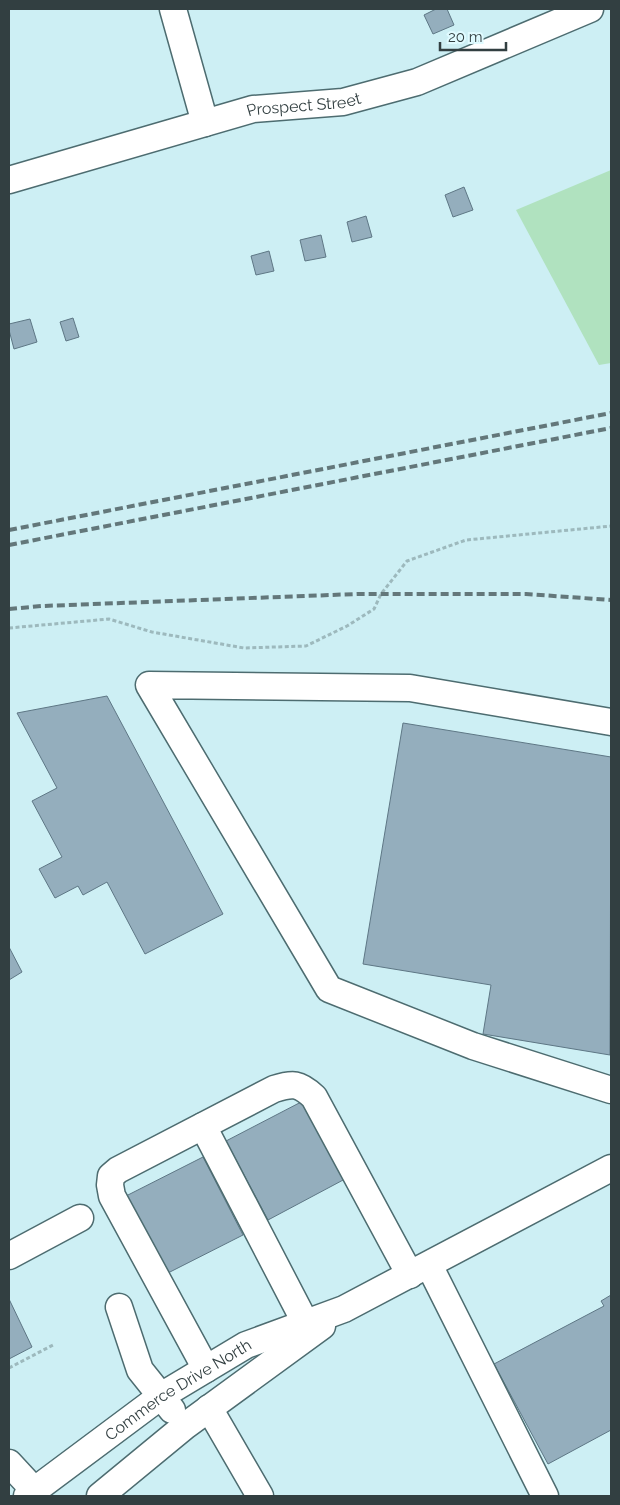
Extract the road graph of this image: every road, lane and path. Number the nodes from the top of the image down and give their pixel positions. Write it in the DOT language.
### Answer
graph roads {
  1 [pos="173,9"];
  2 [pos="576,12"];
  3 [pos="205,123"];
  4 [pos="9,180"];
  5 [pos="611,526"];
  6 [pos="9,628"];
  7 [pos="611,722"];
  8 [pos="611,1090"];
  9 [pos="203,1126"];
  10 [pos="611,1168"];
  11 [pos="80,1218"];
  12 [pos="47,1236"];
  13 [pos="9,1256"];
  14 [pos="9,1264"];
  15 [pos="420,1270"];
  16 [pos="119,1307"];
  17 [pos="344,1309"];
  18 [pos="306,1324"];
  19 [pos="53,1345"];
  20 [pos="9,1368"];
  21 [pos="206,1369"];
  22 [pos="161,1396"];
  23 [pos="209,1408"];
  24 [pos="185,1426"];
  25 [pos="9,1463"];
  26 [pos="30,1493"];
  27 [pos="100,1496"];
  28 [pos="260,1496"];
  29 [pos="545,1496"];
  1 -- 3 [label="street"];
  2 -- 3 [label="street, Prospect Street"];
  3 -- 4 [label="street, Prospect Street"];
  5 -- 6 [label="path"];
  7 -- 8 [label="street"];
  9 -- 15 [label="street"];
  9 -- 18 [label="street"];
  9 -- 21 [label="street"];
  10 -- 15 [label="street, Commerce Drive North"];
  11 -- 12 [label="street"];
  12 -- 13 [label="street"];
  12 -- 14 [label="street"];
  15 -- 17 [label="street, Commerce Drive North"];
  15 -- 29 [label="street"];
  16 -- 22 [label="street"];
  17 -- 18 [label="street, Commerce Drive North"];
  17 -- 23 [label="street, Commerce Drive North"];
  18 -- 21 [label="street, Commerce Drive North"];
  19 -- 20 [label="path"];
  21 -- 22 [label="street, Commerce Drive North"];
  22 -- 24 [label="street"];
  22 -- 26 [label="street, Commerce Drive North"];
  23 -- 24 [label="street, Commerce Drive North"];
  23 -- 28 [label="street"];
  24 -- 27 [label="street, Commerce Drive North"];
  25 -- 26 [label="street"];
}
